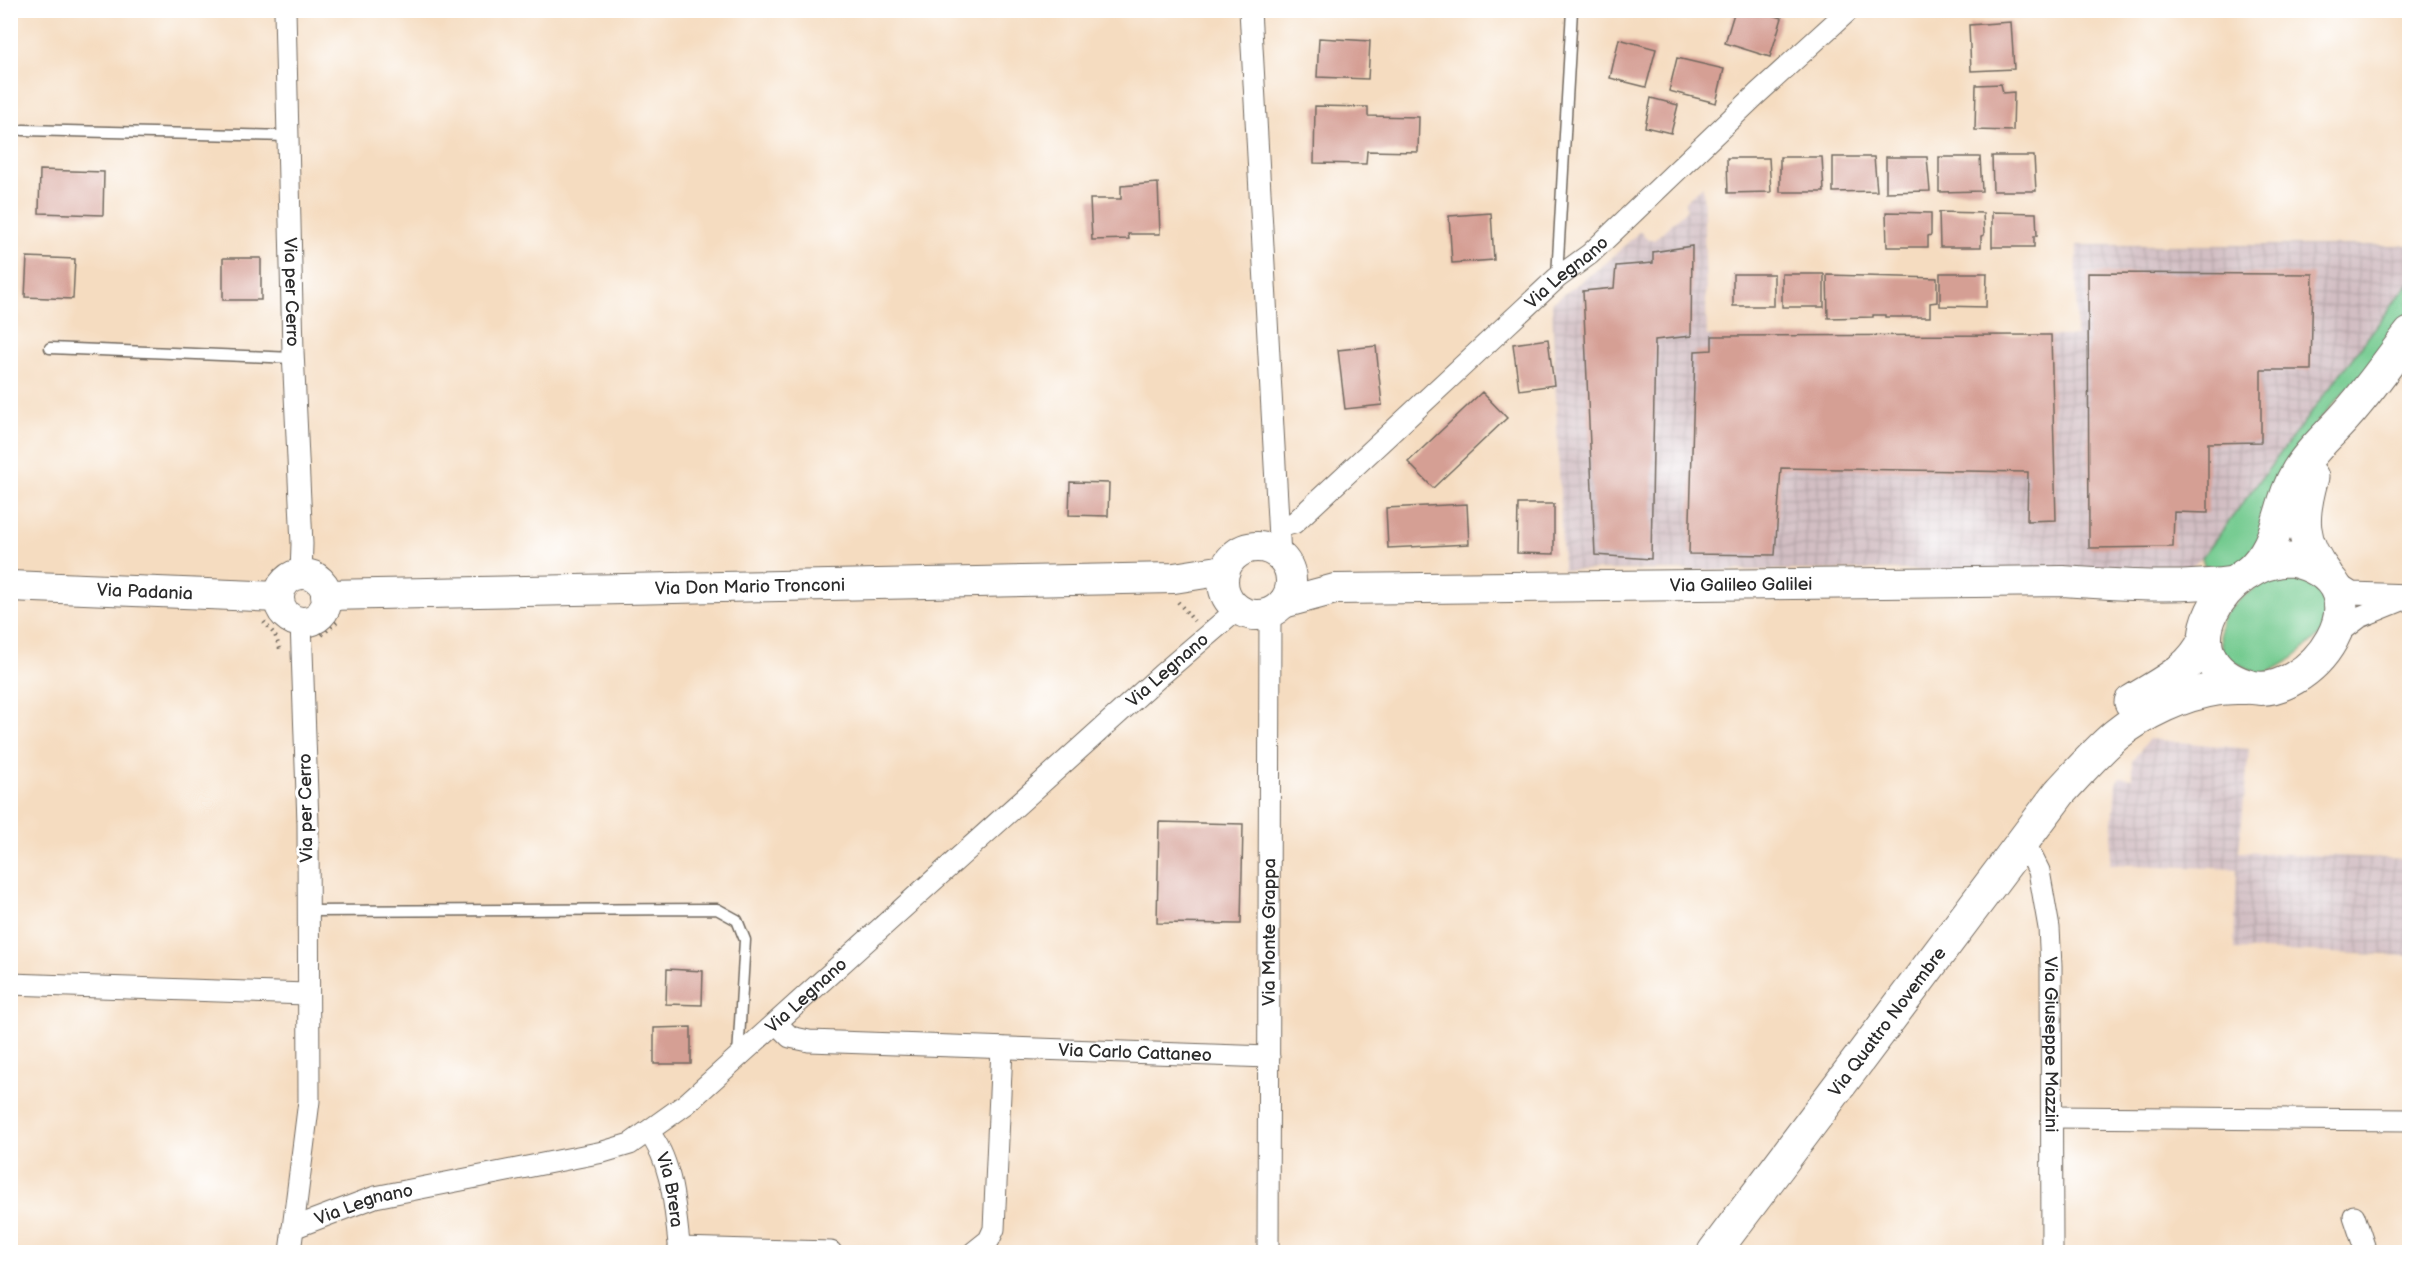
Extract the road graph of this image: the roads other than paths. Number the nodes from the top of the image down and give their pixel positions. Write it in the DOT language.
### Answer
graph roads {
  1 [pos="285,10"];
  2 [pos="1250,10"];
  3 [pos="1572,10"];
  4 [pos="1849,10"];
  5 [pos="23,130"];
  6 [pos="288,136"];
  7 [pos="1557,278"];
  8 [pos="2409,334"];
  9 [pos="50,348"];
  10 [pos="293,358"];
  11 [pos="2344,418"];
  12 [pos="1280,526"];
  13 [pos="1285,564"];
  14 [pos="301,574"];
  15 [pos="2327,576"];
  16 [pos="2237,581"];
  17 [pos="10,586"];
  18 [pos="2148,586"];
  19 [pos="1335,589"];
  20 [pos="1230,592"];
  21 [pos="326,595"];
  22 [pos="279,597"];
  23 [pos="2409,597"];
  24 [pos="1276,608"];
  25 [pos="301,622"];
  26 [pos="2206,635"];
  27 [pos="2334,636"];
  28 [pos="2250,687"];
  29 [pos="2060,792"];
  30 [pos="2024,841"];
  31 [pos="308,911"];
  32 [pos="10,984"];
  33 [pos="307,994"];
  34 [pos="777,1024"];
  35 [pos="1002,1048"];
  36 [pos="1269,1057"];
  37 [pos="738,1059"];
  38 [pos="2052,1117"];
  39 [pos="2409,1120"];
  40 [pos="648,1132"];
  41 [pos="2354,1216"];
  42 [pos="293,1228"];
  43 [pos="680,1250"];
  44 [pos="290,1252"];
  45 [pos="831,1252"];
  46 [pos="974,1252"];
  47 [pos="1268,1252"];
  48 [pos="1714,1252"];
  49 [pos="2052,1252"];
  50 [pos="2366,1252"];
  1 -- 6 [label="street, Via per Cerro"];
  2 -- 12 [label="street"];
  3 -- 7 [label="lane"];
  4 -- 7 [label="street, Via Legnano"];
  5 -- 6 [label="lane"];
  6 -- 10 [label="street, Via per Cerro"];
  7 -- 12 [label="street, Via Legnano"];
  8 -- 11 [label="main road"];
  9 -- 10 [label="lane"];
  10 -- 14 [label="street, Via per Cerro"];
  11 -- 15 [label="main road"];
  11 -- 16 [label="main road"];
  12 -- 13 [label="street"];
  13 -- 19 [label="street, Via Galileo Galilei"];
  13 -- 20 [label="street"];
  13 -- 24 [label="street"];
  14 -- 21 [label="street"];
  14 -- 22 [label="street"];
  15 -- 16 [label="main road"];
  15 -- 23 [label="street"];
  15 -- 27 [label="main road"];
  16 -- 18 [label="street, Via Galileo Galilei"];
  16 -- 26 [label="main road"];
  17 -- 22 [label="street, Via Padania"];
  18 -- 19 [label="street, Via Galileo Galilei"];
  18 -- 26 [label="street, Via Galileo Galilei"];
  19 -- 24 [label="street, Via Galileo Galilei"];
  20 -- 21 [label="street, Via Don Mario Tronconi"];
  20 -- 24 [label="street"];
  20 -- 34 [label="street, Via Legnano"];
  21 -- 25 [label="street"];
  22 -- 25 [label="street"];
  23 -- 27 [label="street"];
  24 -- 36 [label="street, Via Monte Grappa"];
  25 -- 31 [label="street, Via per Cerro"];
  26 -- 28 [label="main road"];
  26 -- 29 [label="main road, Via Quattro Novembre"];
  27 -- 28 [label="main road"];
  28 -- 29 [label="main road, Via Quattro Novembre"];
  29 -- 30 [label="main road, Via Quattro Novembre"];
  30 -- 38 [label="street, Via Giuseppe Mazzini"];
  30 -- 48 [label="main road, Via Quattro Novembre"];
  31 -- 33 [label="street, Via per Cerro"];
  31 -- 37 [label="lane"];
  32 -- 33 [label="street"];
  33 -- 42 [label="street, Via per Cerro"];
  34 -- 35 [label="street, Via Carlo Cattaneo"];
  34 -- 37 [label="street, Via Legnano"];
  35 -- 36 [label="street, Via Carlo Cattaneo"];
  35 -- 46 [label="street"];
  36 -- 47 [label="street, Via Monte Grappa"];
  37 -- 40 [label="street, Via Legnano"];
  38 -- 39 [label="street"];
  38 -- 49 [label="street, Via Giuseppe Mazzini"];
  40 -- 42 [label="street, Via Legnano"];
  40 -- 43 [label="street, Via Brera"];
  41 -- 50 [label="street"];
  42 -- 44 [label="street, Via per Cerro"];
  43 -- 45 [label="street"];
}
